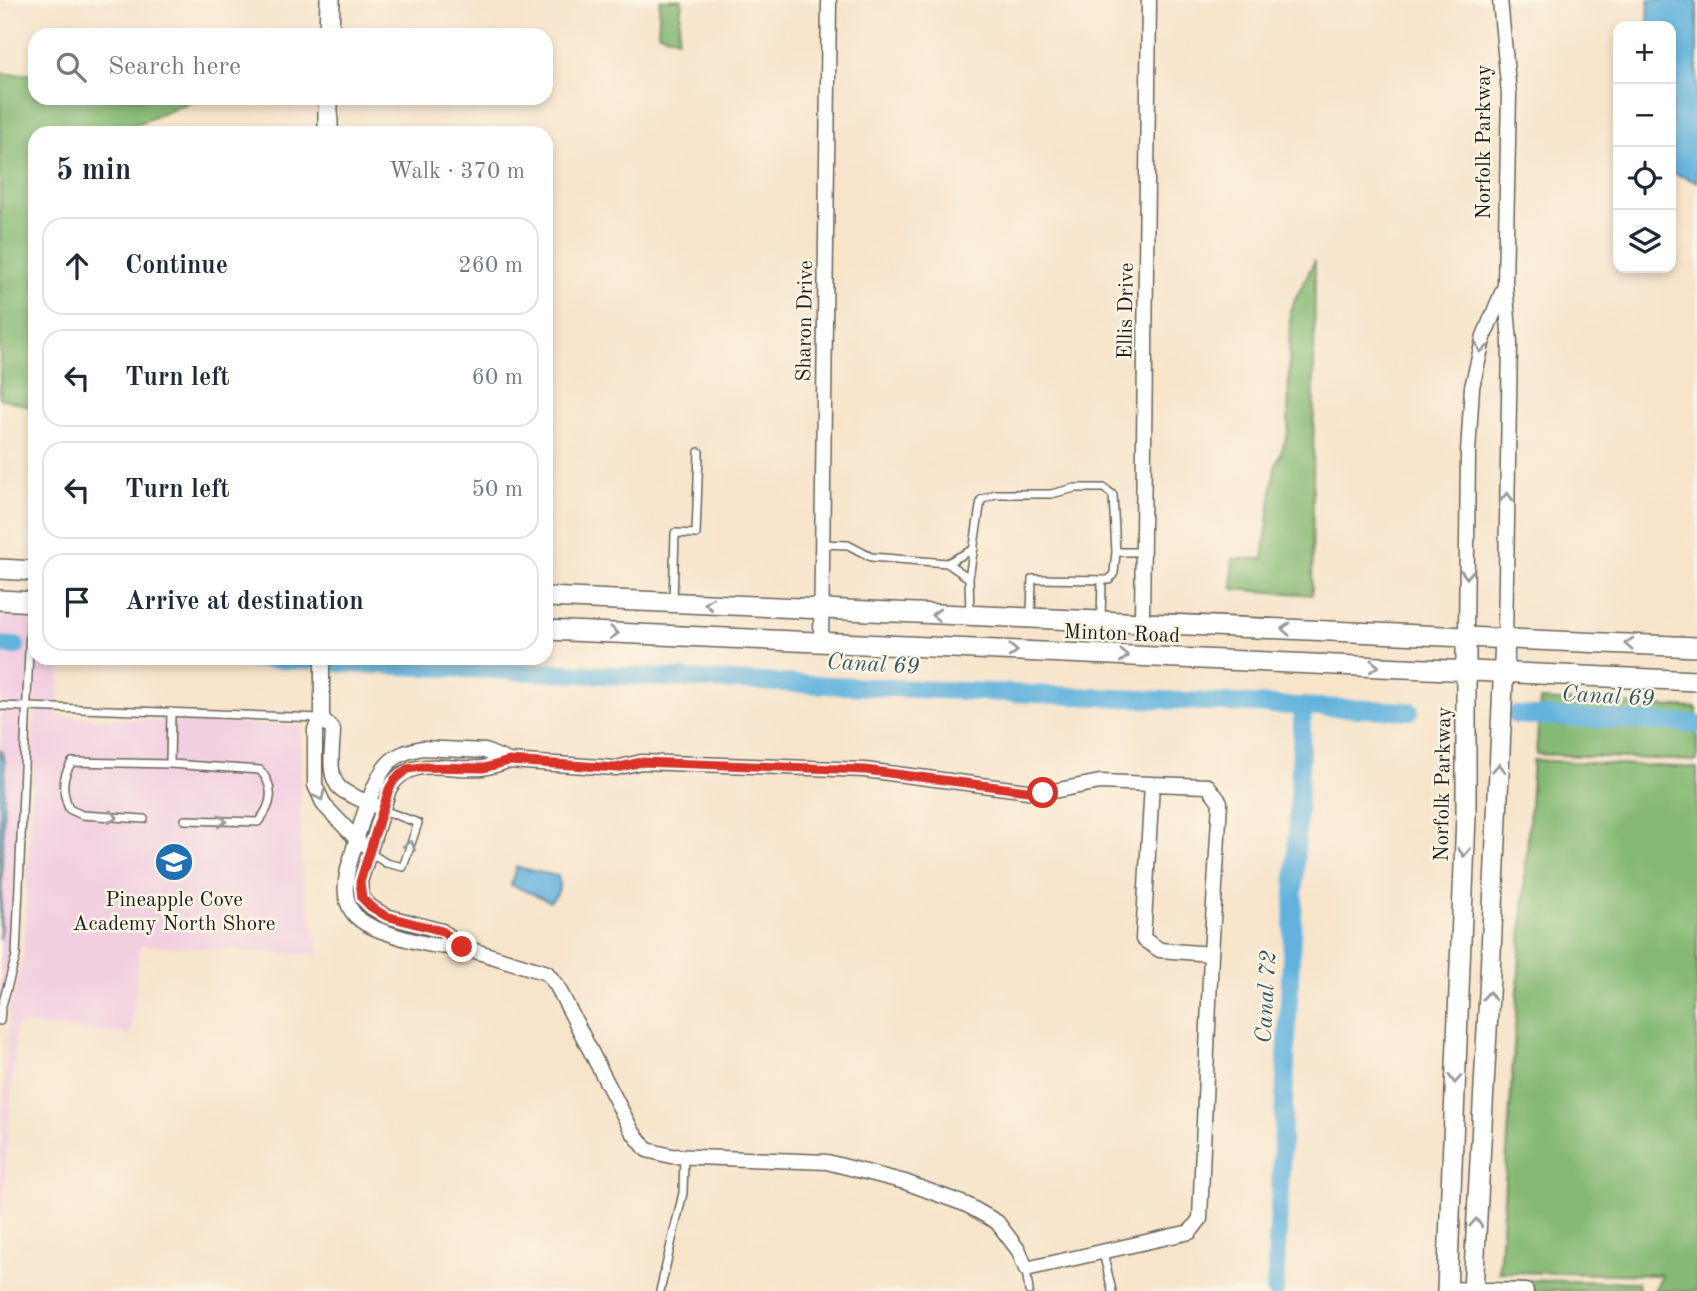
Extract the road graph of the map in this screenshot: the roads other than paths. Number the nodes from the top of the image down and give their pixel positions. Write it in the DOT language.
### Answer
graph roads {
  1 [pos="330,0"];
  2 [pos="829,0"];
  3 [pos="1149,0"];
  4 [pos="1500,0"];
  5 [pos="329,28"];
  6 [pos="328,105"];
  7 [pos="328,126"];
  8 [pos="1505,284"];
  9 [pos="699,452"];
  10 [pos="822,544"];
  11 [pos="974,549"];
  12 [pos="1116,552"];
  13 [pos="1143,552"];
  14 [pos="947,562"];
  15 [pos="0,569"];
  16 [pos="28,571"];
  17 [pos="969,578"];
  18 [pos="1102,581"];
  19 [pos="553,597"];
  20 [pos="0,600"];
  21 [pos="28,601"];
  22 [pos="673,603"];
  23 [pos="821,610"];
  24 [pos="970,616"];
  25 [pos="1031,618"];
  26 [pos="1101,621"];
  27 [pos="1142,622"];
  28 [pos="553,630"];
  29 [pos="1466,637"];
  30 [pos="1505,638"];
  31 [pos="821,643"];
  32 [pos="1697,648"];
  33 [pos="30,665"];
  34 [pos="322,665"];
  35 [pos="1466,670"];
  36 [pos="1504,671"];
  37 [pos="1697,681"];
  38 [pos="0,706"];
  39 [pos="28,708"];
  40 [pos="172,712"];
  41 [pos="322,718"];
  42 [pos="468,750"];
  43 [pos="509,761"];
  44 [pos="170,764"];
  45 [pos="467,768"];
  46 [pos="1152,784"];
  47 [pos="369,803"];
  48 [pos="383,810"];
  49 [pos="144,819"];
  50 [pos="185,820"];
  51 [pos="356,839"];
  52 [pos="370,853"];
  53 [pos="423,925"];
  54 [pos="418,942"];
  55 [pos="462,947"];
  56 [pos="1211,954"];
  57 [pos="0,1009"];
  58 [pos="0,1021"];
  59 [pos="684,1156"];
  60 [pos="1103,1252"];
  61 [pos="1026,1269"];
  62 [pos="1447,1290"];
  63 [pos="1473,1290"];
  64 [pos="660,1291"];
  65 [pos="1029,1291"];
  66 [pos="1112,1291"];
  67 [pos="1526,1291"];
  1 -- 5 [label="main road"];
  2 -- 10 [label="street, Sharon Drive"];
  3 -- 13 [label="street, Ellis Drive"];
  4 -- 8 [label="street, Norfolk Parkway"];
  6 -- 7 [label="main road"];
  8 -- 29 [label="street, Norfolk Parkway, one-way"];
  30 -- 8 [label="street, Norfolk Parkway, one-way"];
  9 -- 22 [label="lane"];
  10 -- 14 [label="lane"];
  10 -- 23 [label="street, Sharon Drive"];
  11 -- 12 [label="lane"];
  11 -- 14 [label="lane"];
  11 -- 17 [label="lane"];
  12 -- 13 [label="lane"];
  12 -- 18 [label="lane"];
  13 -- 27 [label="street, Ellis Drive"];
  14 -- 17 [label="lane"];
  15 -- 16 [label="main road"];
  17 -- 24 [label="lane"];
  18 -- 25 [label="lane"];
  18 -- 26 [label="lane"];
  19 -- 22 [label="main road, Minton Road"];
  20 -- 21 [label="main road"];
  23 -- 22 [label="main road, Minton Road, one-way"];
  24 -- 23 [label="main road, Minton Road, one-way"];
  23 -- 31 [label="street, Sharon Drive"];
  24 -- 25 [label="main road, Minton Road"];
  25 -- 26 [label="main road, Minton Road"];
  26 -- 27 [label="main road, Minton Road"];
  29 -- 27 [label="main road, Minton Road, one-way"];
  28 -- 31 [label="main road, Minton Road, one-way"];
  29 -- 30 [label="main road, Minton Road"];
  29 -- 35 [label="main road, Norfolk Parkway"];
  32 -- 30 [label="main road, Minton Road, one-way"];
  30 -- 36 [label="main road, Norfolk Parkway"];
  31 -- 35 [label="main road, Minton Road, one-way"];
  33 -- 39 [label="lane"];
  34 -- 41 [label="street"];
  35 -- 36 [label="main road, Minton Road"];
  35 -- 62 [label="main road, Norfolk Parkway, one-way"];
  36 -- 37 [label="main road, Minton Road"];
  63 -- 36 [label="main road, Norfolk Parkway, one-way"];
  38 -- 39 [label="lane"];
  39 -- 40 [label="lane"];
  39 -- 57 [label="lane"];
  40 -- 41 [label="lane"];
  40 -- 44 [label="lane"];
  41 -- 47 [label="street"];
  41 -- 51 [label="street, one-way"];
  42 -- 43 [label="street"];
  42 -- 45 [label="street"];
  42 -- 47 [label="street"];
  43 -- 45 [label="street"];
  43 -- 46 [label="street"];
  44 -- 49 [label="lane, one-way"];
  50 -- 44 [label="lane, one-way"];
  45 -- 48 [label="street"];
  46 -- 56 [label="street"];
  46 -- 56 [label="street"];
  47 -- 48 [label="street"];
  47 -- 51 [label="street"];
  48 -- 52 [label="street"];
  52 -- 48 [label="lane, one-way"];
  51 -- 52 [label="street"];
  51 -- 54 [label="street"];
  52 -- 53 [label="street"];
  53 -- 54 [label="street"];
  53 -- 55 [label="street"];
  54 -- 55 [label="street"];
  55 -- 59 [label="street"];
  56 -- 60 [label="street"];
  57 -- 58 [label="lane"];
  59 -- 61 [label="street"];
  59 -- 64 [label="lane"];
  60 -- 61 [label="street"];
  60 -- 66 [label="lane"];
  61 -- 65 [label="lane"];
  62 -- 63 [label="street"];
  63 -- 67 [label="street"];
}
